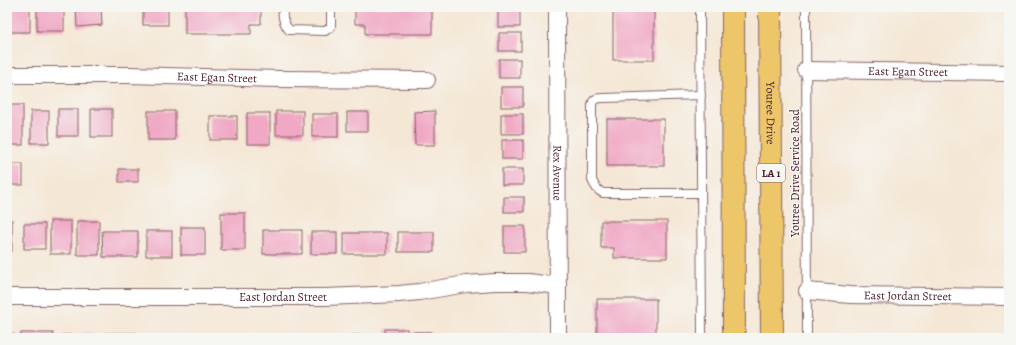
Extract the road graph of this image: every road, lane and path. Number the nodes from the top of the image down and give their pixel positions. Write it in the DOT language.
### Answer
graph roads {
  1 [pos="283,7"];
  2 [pos="331,7"];
  3 [pos="556,7"];
  4 [pos="700,7"];
  5 [pos="733,7"];
  6 [pos="770,7"];
  7 [pos="806,7"];
  8 [pos="806,70"];
  9 [pos="1009,74"];
  10 [pos="7,75"];
  11 [pos="427,80"];
  12 [pos="701,95"];
  13 [pos="701,193"];
  14 [pos="558,286"];
  15 [pos="807,291"];
  16 [pos="7,297"];
  17 [pos="1009,297"];
  18 [pos="558,338"];
  19 [pos="702,338"];
  20 [pos="734,338"];
  21 [pos="772,338"];
  22 [pos="807,338"];
  1 -- 2 [label="lane"];
  3 -- 14 [label="street, Rex Avenue"];
  4 -- 12 [label="lane"];
  5 -- 20 [label="main road"];
  6 -- 21 [label="main road, Youree Drive / LA 1"];
  7 -- 8 [label="lane, Youree Drive Service Road"];
  8 -- 9 [label="street, East Egan Street"];
  8 -- 15 [label="lane, Youree Drive Service Road"];
  10 -- 11 [label="street, East Egan Street"];
  12 -- 13 [label="lane"];
  12 -- 13 [label="lane"];
  13 -- 19 [label="lane"];
  14 -- 16 [label="street, East Jordan Street"];
  14 -- 18 [label="street, Rex Avenue"];
  15 -- 17 [label="street, East Jordan Street"];
  15 -- 22 [label="lane, Youree Drive Service Road"];
}
